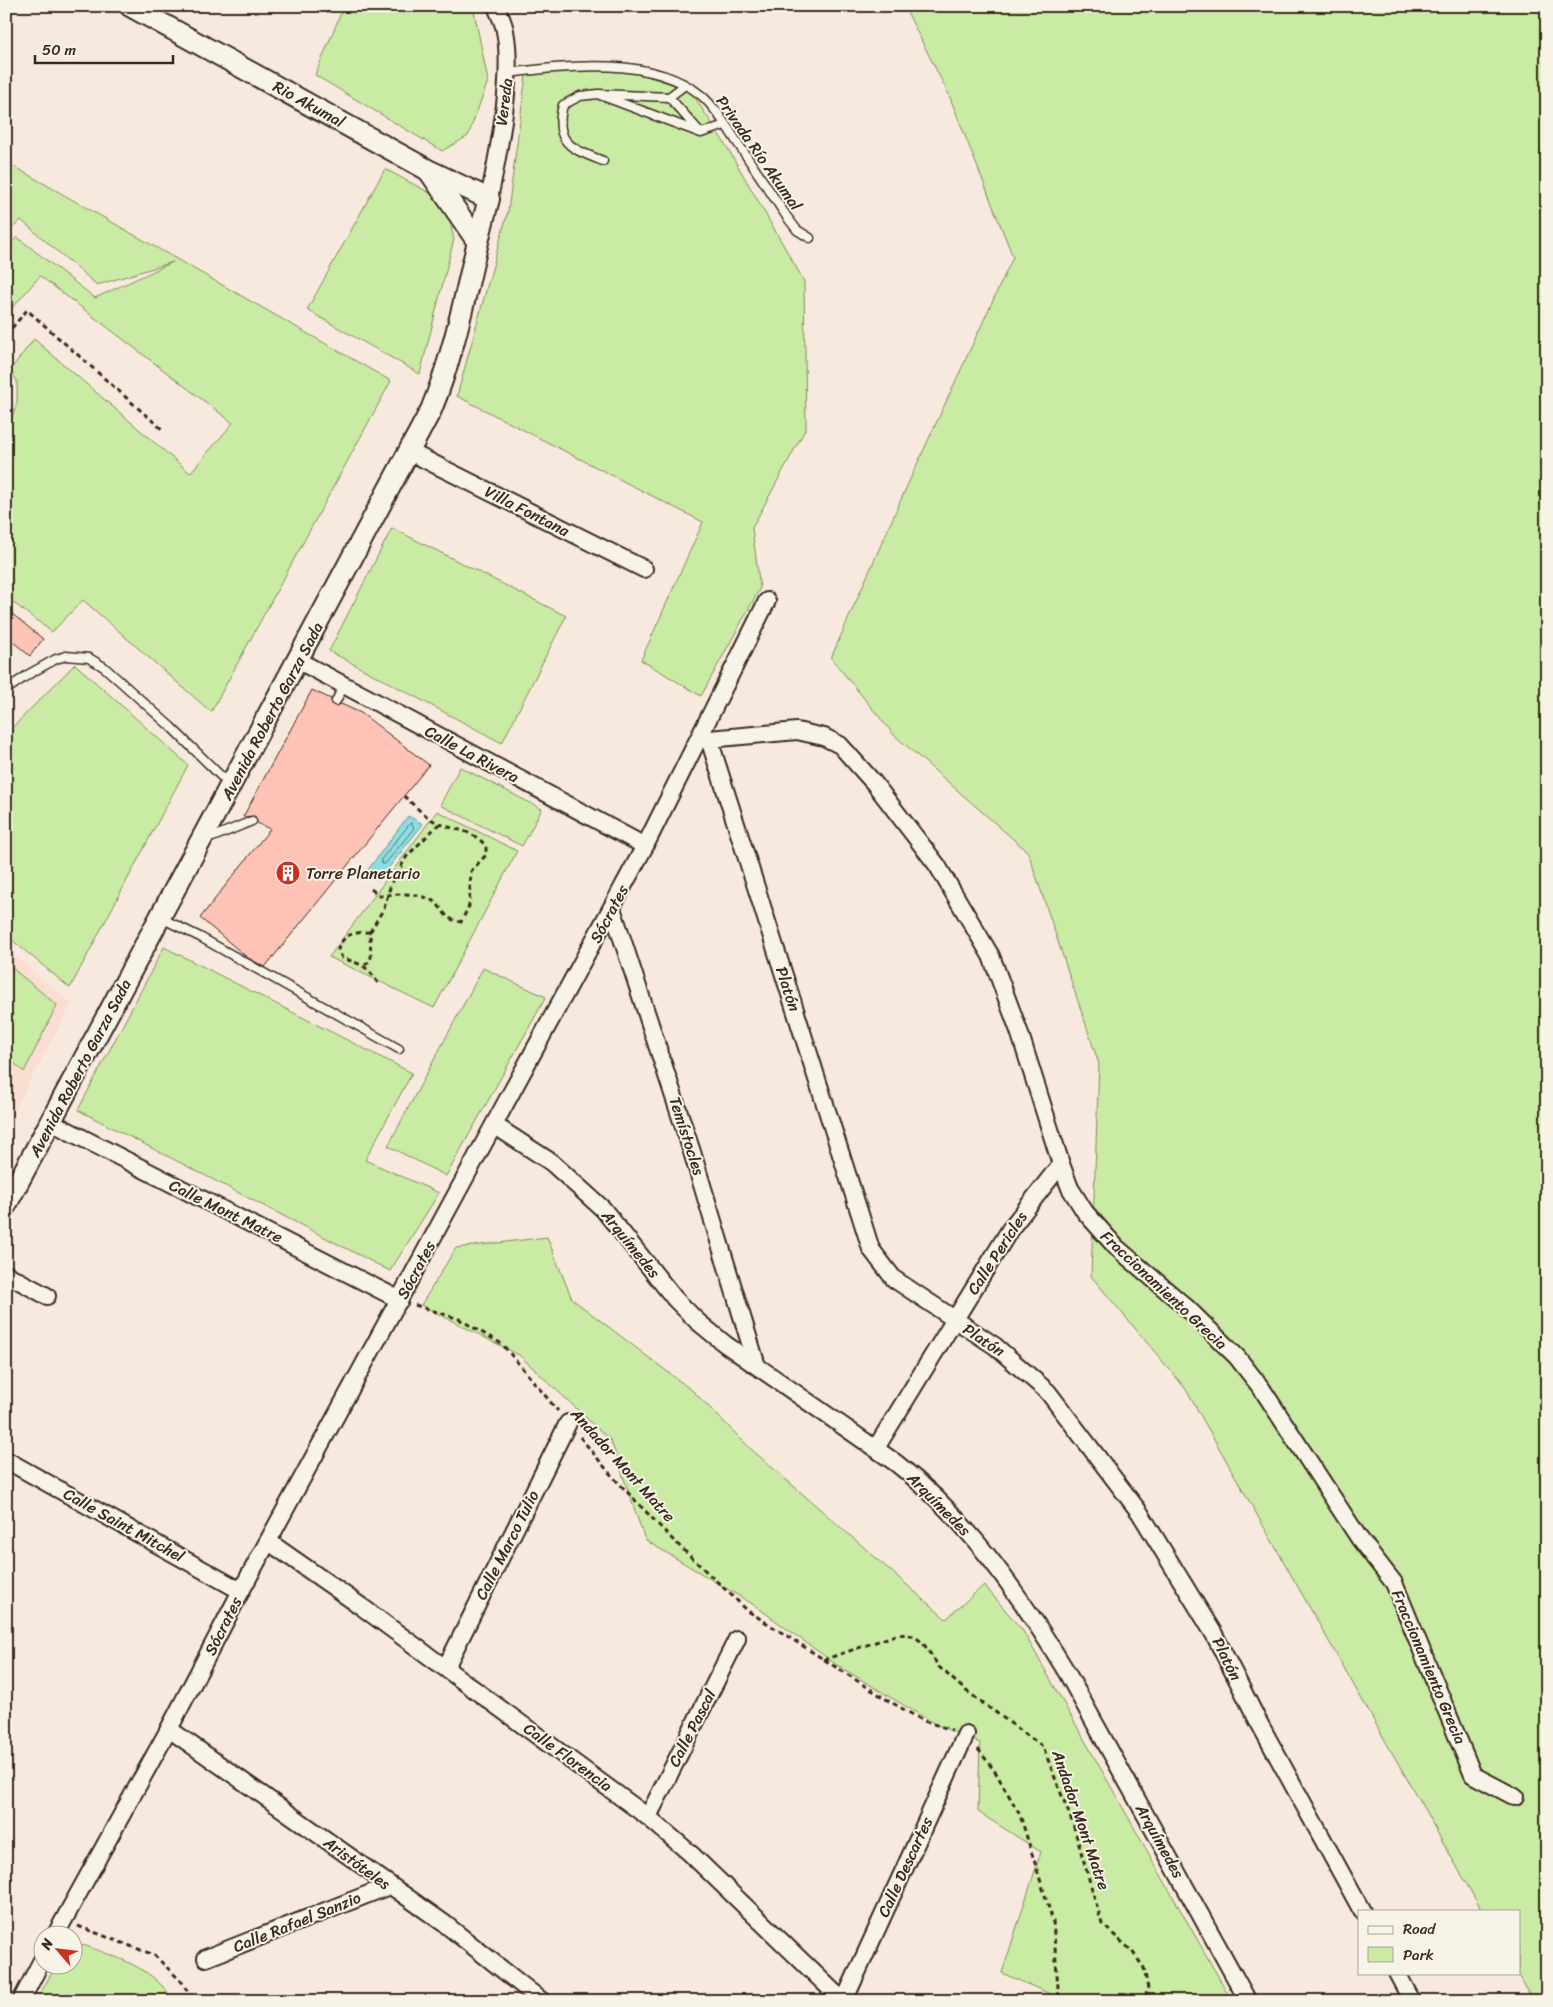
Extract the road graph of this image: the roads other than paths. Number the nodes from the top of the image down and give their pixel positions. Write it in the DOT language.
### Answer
graph roads {
  1 [pos="130,6"];
  2 [pos="496,6"];
  3 [pos="508,73"];
  4 [pos="686,85"];
  5 [pos="598,94"];
  6 [pos="669,97"];
  7 [pos="725,125"];
  8 [pos="700,132"];
  9 [pos="603,161"];
  10 [pos="428,170"];
  11 [pos="489,199"];
  12 [pos="810,238"];
  13 [pos="477,241"];
  14 [pos="410,452"];
  15 [pos="644,569"];
  16 [pos="767,601"];
  17 [pos="299,661"];
  18 [pos="344,685"];
  19 [pos="6,690"];
  20 [pos="336,701"];
  21 [pos="705,737"];
  22 [pos="231,786"];
  23 [pos="252,821"];
  24 [pos="205,835"];
  25 [pos="645,846"];
  26 [pos="612,908"];
  27 [pos="161,918"];
  28 [pos="399,1049"];
  29 [pos="51,1122"];
  30 [pos="494,1126"];
  31 [pos="1061,1164"];
  32 [pos="6,1205"];
  33 [pos="6,1274"];
  34 [pos="47,1296"];
  35 [pos="400,1300"];
  36 [pos="954,1321"];
  37 [pos="757,1366"];
  38 [pos="568,1423"];
  39 [pos="876,1448"];
  40 [pos="6,1460"];
  41 [pos="269,1542"];
  42 [pos="241,1590"];
  43 [pos="737,1639"];
  44 [pos="446,1667"];
  45 [pos="169,1729"];
  46 [pos="966,1734"];
  47 [pos="1515,1797"];
  48 [pos="648,1817"];
  49 [pos="389,1886"];
  50 [pos="1361,1910"];
  51 [pos="62,1924"];
  52 [pos="206,1958"];
  53 [pos="35,1974"];
  54 [pos="1398,1974"];
  55 [pos="21,2001"];
  56 [pos="542,2001"];
  57 [pos="843,2001"];
  58 [pos="1248,2001"];
  59 [pos="1412,2001"];
  1 -- 10 [label="street, Rio Akumal"];
  2 -- 3 [label="street, Vereda"];
  3 -- 4 [label="lane, Privada Río Akumal"];
  3 -- 11 [label="street, Vereda"];
  4 -- 6 [label="lane"];
  4 -- 7 [label="lane, Privada Río Akumal"];
  5 -- 6 [label="lane"];
  5 -- 8 [label="lane"];
  5 -- 9 [label="lane"];
  6 -- 8 [label="lane"];
  7 -- 8 [label="lane"];
  7 -- 12 [label="lane, Privada Río Akumal"];
  10 -- 11 [label="street, Rio Akumal"];
  10 -- 13 [label="street"];
  11 -- 13 [label="street, Avenida Roberto Garza Sada"];
  13 -- 14 [label="street, Avenida Roberto Garza Sada"];
  14 -- 15 [label="street, Villa Fontana"];
  14 -- 17 [label="street, Avenida Roberto Garza Sada"];
  16 -- 21 [label="street, Sócrates"];
  17 -- 18 [label="street, Calle La Rivera"];
  17 -- 22 [label="street, Avenida Roberto Garza Sada"];
  18 -- 20 [label="lane"];
  18 -- 25 [label="street, Calle La Rivera"];
  19 -- 22 [label="lane"];
  21 -- 25 [label="street, Sócrates"];
  21 -- 31 [label="street, Fraccionamiento Grecia"];
  21 -- 36 [label="street, Platón"];
  22 -- 24 [label="street, Avenida Roberto Garza Sada"];
  23 -- 24 [label="lane"];
  24 -- 27 [label="street, Avenida Roberto Garza Sada"];
  25 -- 26 [label="street, Sócrates"];
  26 -- 30 [label="street, Sócrates"];
  26 -- 37 [label="street, Temístocles"];
  27 -- 28 [label="lane"];
  27 -- 29 [label="street, Avenida Roberto Garza Sada"];
  29 -- 32 [label="street, Avenida Roberto Garza Sada"];
  29 -- 35 [label="street, Calle Mont Matre"];
  30 -- 35 [label="street, Sócrates"];
  30 -- 37 [label="street, Arquímedes"];
  31 -- 36 [label="street, Calle Pericles"];
  31 -- 47 [label="street, Fraccionamiento Grecia"];
  33 -- 34 [label="street"];
  35 -- 41 [label="street, Sócrates"];
  36 -- 39 [label="street, Calle Pericles"];
  36 -- 50 [label="street, Platón"];
  37 -- 39 [label="street, Arquímedes"];
  38 -- 44 [label="street, Calle Marco Tulio"];
  39 -- 58 [label="street, Arquímedes"];
  40 -- 42 [label="street, Calle Saint Mitchel"];
  41 -- 42 [label="street, Sócrates"];
  41 -- 44 [label="street, Calle Florencia"];
  42 -- 45 [label="street, Sócrates"];
  43 -- 48 [label="street, Calle Pascal"];
  44 -- 48 [label="street, Calle Florencia"];
  45 -- 49 [label="street, Aristóteles"];
  45 -- 51 [label="street, Sócrates"];
  46 -- 57 [label="street, Calle Descartes"];
  48 -- 57 [label="street, Calle Florencia"];
  49 -- 52 [label="street, Calle Rafael Sanzio"];
  49 -- 56 [label="street, Aristóteles"];
  53 -- 55 [label="street"];
  54 -- 59 [label="street"];
}
